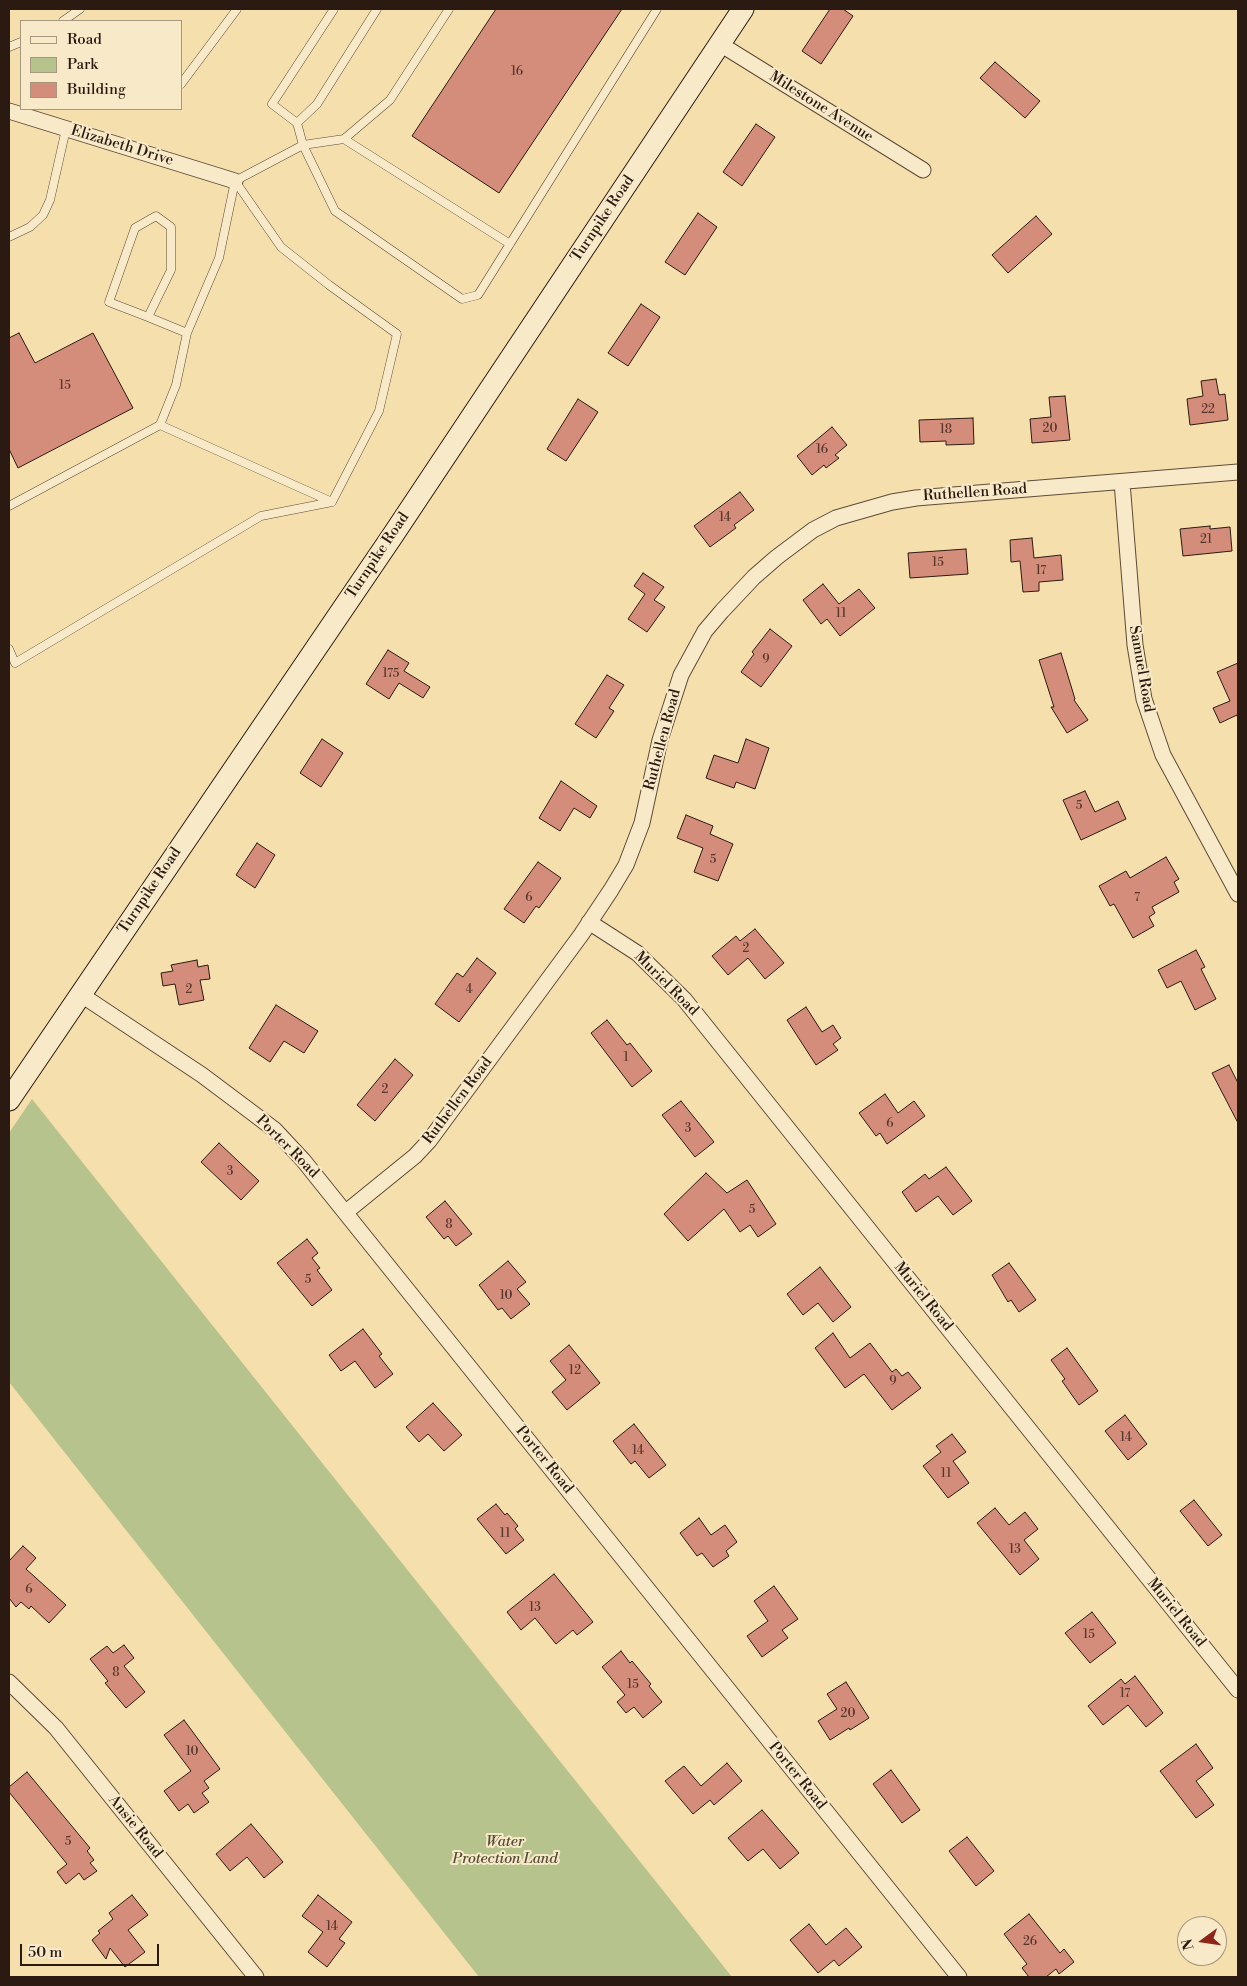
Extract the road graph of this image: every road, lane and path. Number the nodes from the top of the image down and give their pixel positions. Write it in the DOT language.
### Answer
graph roads {
  1 [pos="80,9"];
  2 [pos="237,9"];
  3 [pos="334,9"];
  4 [pos="377,9"];
  5 [pos="449,9"];
  6 [pos="657,9"];
  7 [pos="743,9"];
  8 [pos="64,20"];
  9 [pos="720,44"];
  10 [pos="182,83"];
  11 [pos="9,112"];
  12 [pos="297,123"];
  13 [pos="66,128"];
  14 [pos="344,139"];
  15 [pos="303,145"];
  16 [pos="923,170"];
  17 [pos="235,181"];
  18 [pos="9,238"];
  19 [pos="510,244"];
  20 [pos="148,318"];
  21 [pos="187,333"];
  22 [pos="160,425"];
  23 [pos="1238,472"];
  24 [pos="1122,482"];
  25 [pos="332,502"];
  26 [pos="9,506"];
  27 [pos="9,649"];
  28 [pos="12,664"];
  29 [pos="1238,894"];
  30 [pos="589,922"];
  31 [pos="80,994"];
  32 [pos="9,1100"];
  33 [pos="346,1212"];
  34 [pos="11,1689"];
  35 [pos="1238,1690"];
  36 [pos="256,1977"];
  37 [pos="959,1977"];
  1 -- 8 [label="lane"];
  2 -- 10 [label="lane"];
  3 -- 12 [label="lane"];
  4 -- 12 [label="lane"];
  5 -- 14 [label="lane"];
  6 -- 19 [label="lane"];
  7 -- 9 [label="main road, Turnpike Road"];
  9 -- 16 [label="street, Milestone Avenue"];
  9 -- 31 [label="main road, Turnpike Road"];
  11 -- 13 [label="street, Elizabeth Drive"];
  12 -- 15 [label="lane"];
  13 -- 17 [label="street, Elizabeth Drive"];
  13 -- 18 [label="lane"];
  14 -- 15 [label="lane"];
  14 -- 19 [label="lane"];
  15 -- 17 [label="lane"];
  15 -- 19 [label="lane"];
  17 -- 21 [label="lane"];
  17 -- 25 [label="lane"];
  20 -- 20 [label="lane"];
  20 -- 21 [label="lane"];
  21 -- 22 [label="lane"];
  22 -- 25 [label="lane"];
  22 -- 26 [label="lane"];
  23 -- 24 [label="street, Ruthellen Road"];
  24 -- 29 [label="street, Samuel Road"];
  24 -- 30 [label="street, Ruthellen Road"];
  25 -- 28 [label="lane"];
  27 -- 28 [label="lane"];
  30 -- 33 [label="street, Ruthellen Road"];
  30 -- 35 [label="street, Muriel Road"];
  31 -- 32 [label="main road, Turnpike Road"];
  31 -- 33 [label="street, Porter Road"];
  33 -- 37 [label="street, Porter Road"];
  34 -- 36 [label="street, Ansie Road"];
}
